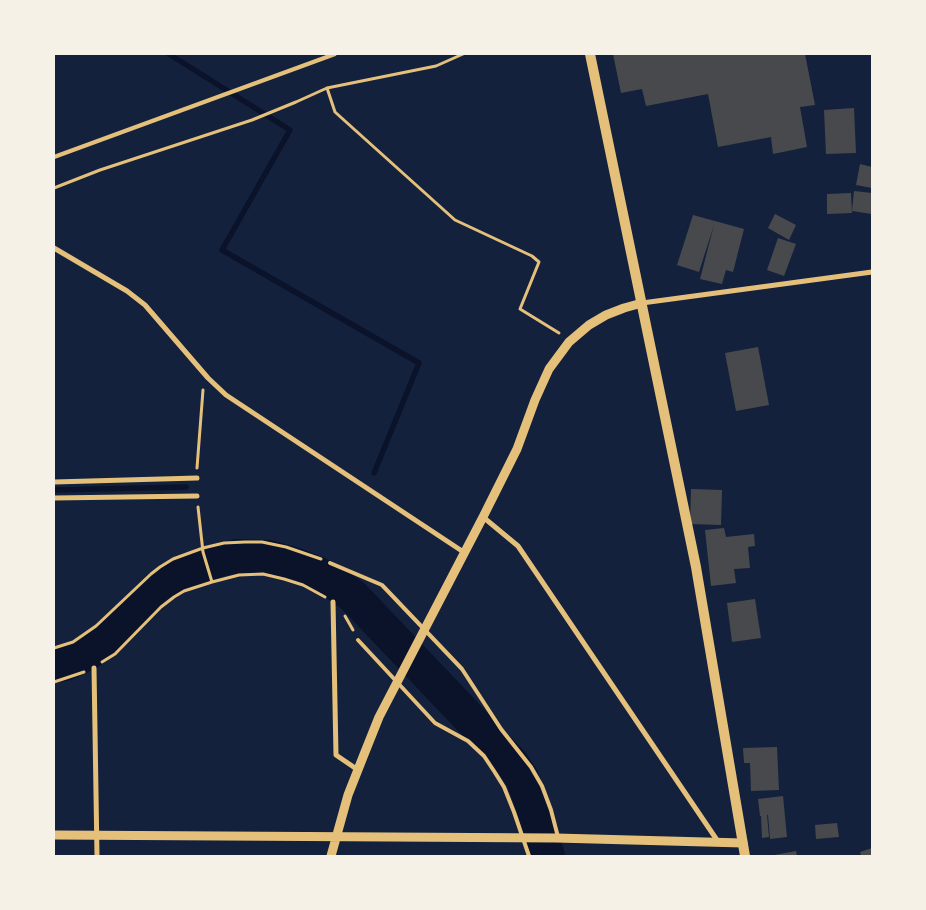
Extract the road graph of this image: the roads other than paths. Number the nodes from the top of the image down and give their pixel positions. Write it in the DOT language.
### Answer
graph roads {
  1 [pos="335,54"];
  2 [pos="590,54"];
  3 [pos="54,157"];
  4 [pos="54,248"];
  5 [pos="872,272"];
  6 [pos="642,303"];
  7 [pos="197,478"];
  8 [pos="54,482"];
  9 [pos="197,496"];
  10 [pos="54,498"];
  11 [pos="483,517"];
  12 [pos="465,553"];
  13 [pos="330,562"];
  14 [pos="333,602"];
  15 [pos="425,630"];
  16 [pos="358,640"];
  17 [pos="94,668"];
  18 [pos="398,682"];
  19 [pos="358,770"];
  20 [pos="54,835"];
  21 [pos="96,835"];
  22 [pos="336,836"];
  23 [pos="524,838"];
  24 [pos="557,839"];
  25 [pos="719,843"];
  26 [pos="742,843"];
  27 [pos="97,856"];
  28 [pos="331,856"];
  29 [pos="529,856"];
  30 [pos="745,856"];
  1 -- 3 [label="lane"];
  2 -- 6 [label="main road"];
  4 -- 12 [label="street"];
  5 -- 6 [label="street"];
  6 -- 11 [label="street"];
  6 -- 26 [label="main road"];
  7 -- 8 [label="street"];
  9 -- 10 [label="street"];
  11 -- 12 [label="street"];
  11 -- 25 [label="street"];
  12 -- 15 [label="street"];
  13 -- 15 [label="lane"];
  14 -- 19 [label="street"];
  15 -- 18 [label="street"];
  15 -- 24 [label="lane"];
  16 -- 18 [label="lane"];
  17 -- 21 [label="street"];
  18 -- 19 [label="street"];
  18 -- 23 [label="lane"];
  19 -- 22 [label="street"];
  20 -- 21 [label="street"];
  21 -- 22 [label="street"];
  21 -- 27 [label="street"];
  22 -- 23 [label="street"];
  22 -- 28 [label="street"];
  23 -- 24 [label="street"];
  23 -- 29 [label="lane"];
  24 -- 25 [label="street"];
  25 -- 26 [label="street"];
  26 -- 30 [label="main road"];
}
